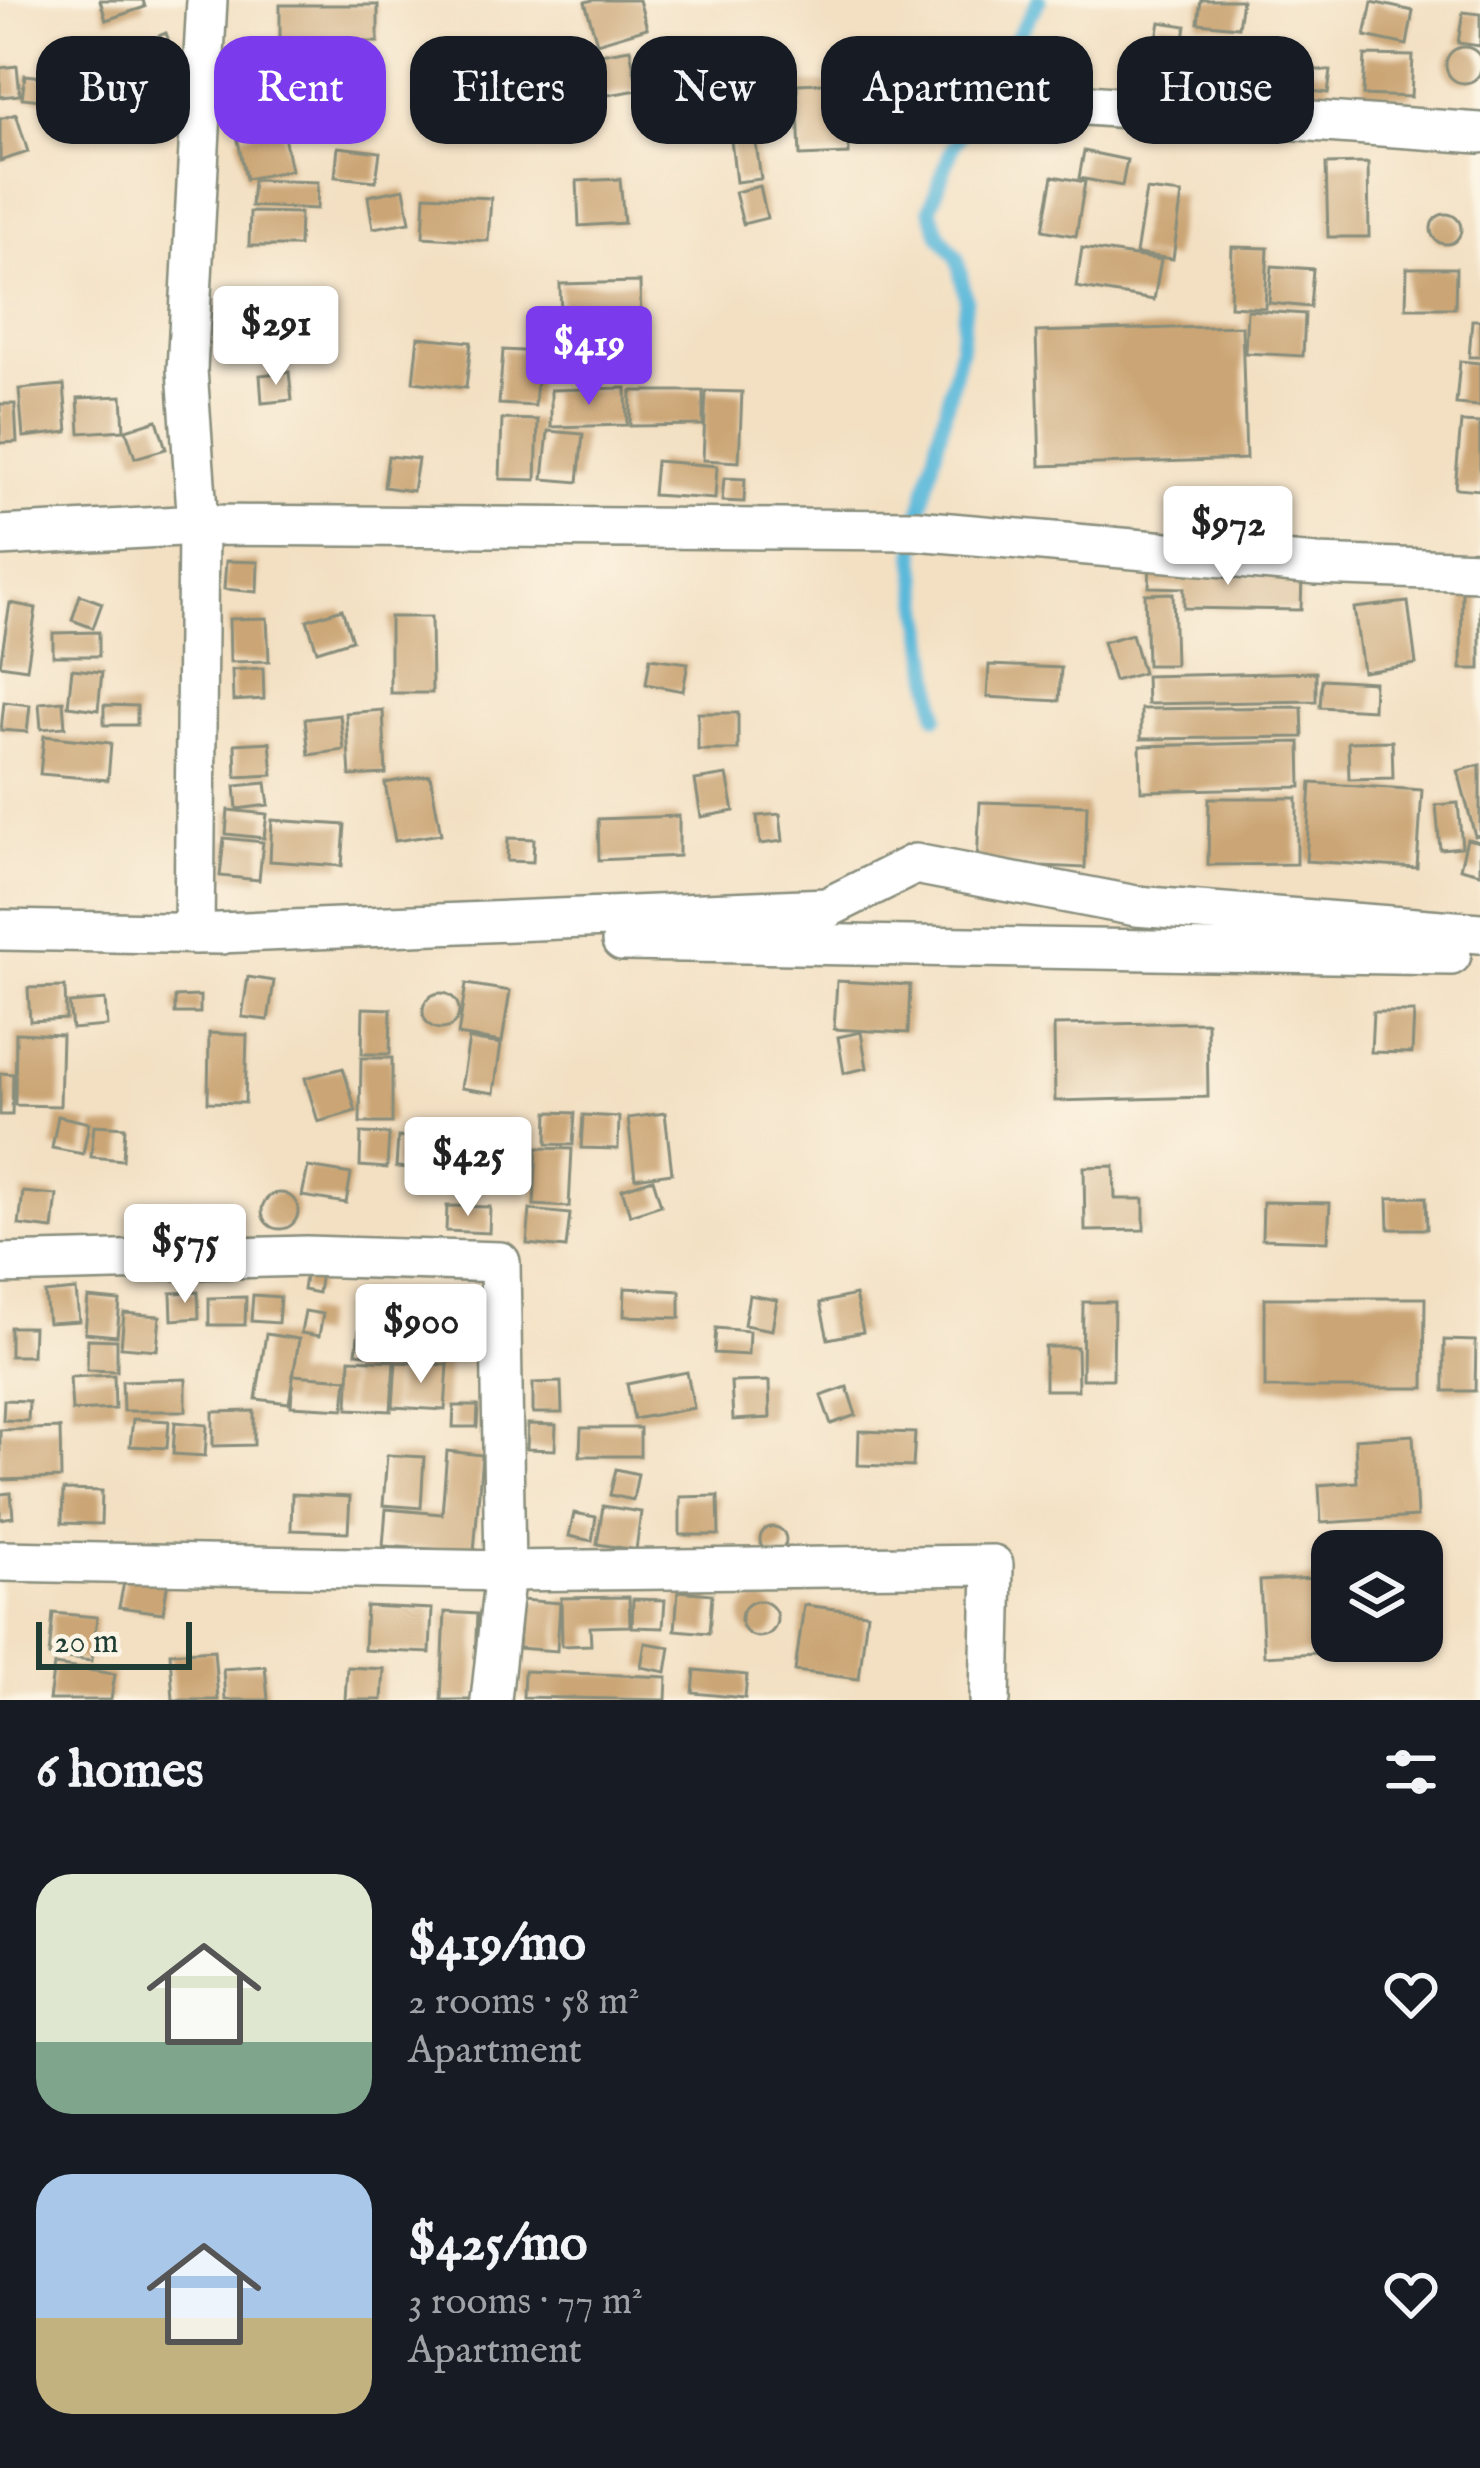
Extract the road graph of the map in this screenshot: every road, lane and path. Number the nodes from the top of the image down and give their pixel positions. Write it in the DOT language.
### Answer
graph roads {
  1 [pos="207,0"];
  2 [pos="1093,105"];
  3 [pos="1480,133"];
  4 [pos="198,525"];
  5 [pos="0,536"];
  6 [pos="1480,571"];
  7 [pos="0,930"];
  8 [pos="1480,933"];
  9 [pos="194,934"];
  10 [pos="1480,956"];
  11 [pos="0,1264"];
  12 [pos="0,1561"];
  13 [pos="505,1571"];
  14 [pos="491,1700"];
  15 [pos="990,1700"];
  1 -- 4 [label="street"];
  2 -- 3 [label="street"];
  4 -- 5 [label="street"];
  4 -- 6 [label="street"];
  4 -- 9 [label="street"];
  7 -- 9 [label="street"];
  8 -- 9 [label="street"];
  9 -- 10 [label="street"];
  11 -- 13 [label="street"];
  12 -- 13 [label="street"];
  13 -- 14 [label="street"];
  13 -- 15 [label="street"];
}
